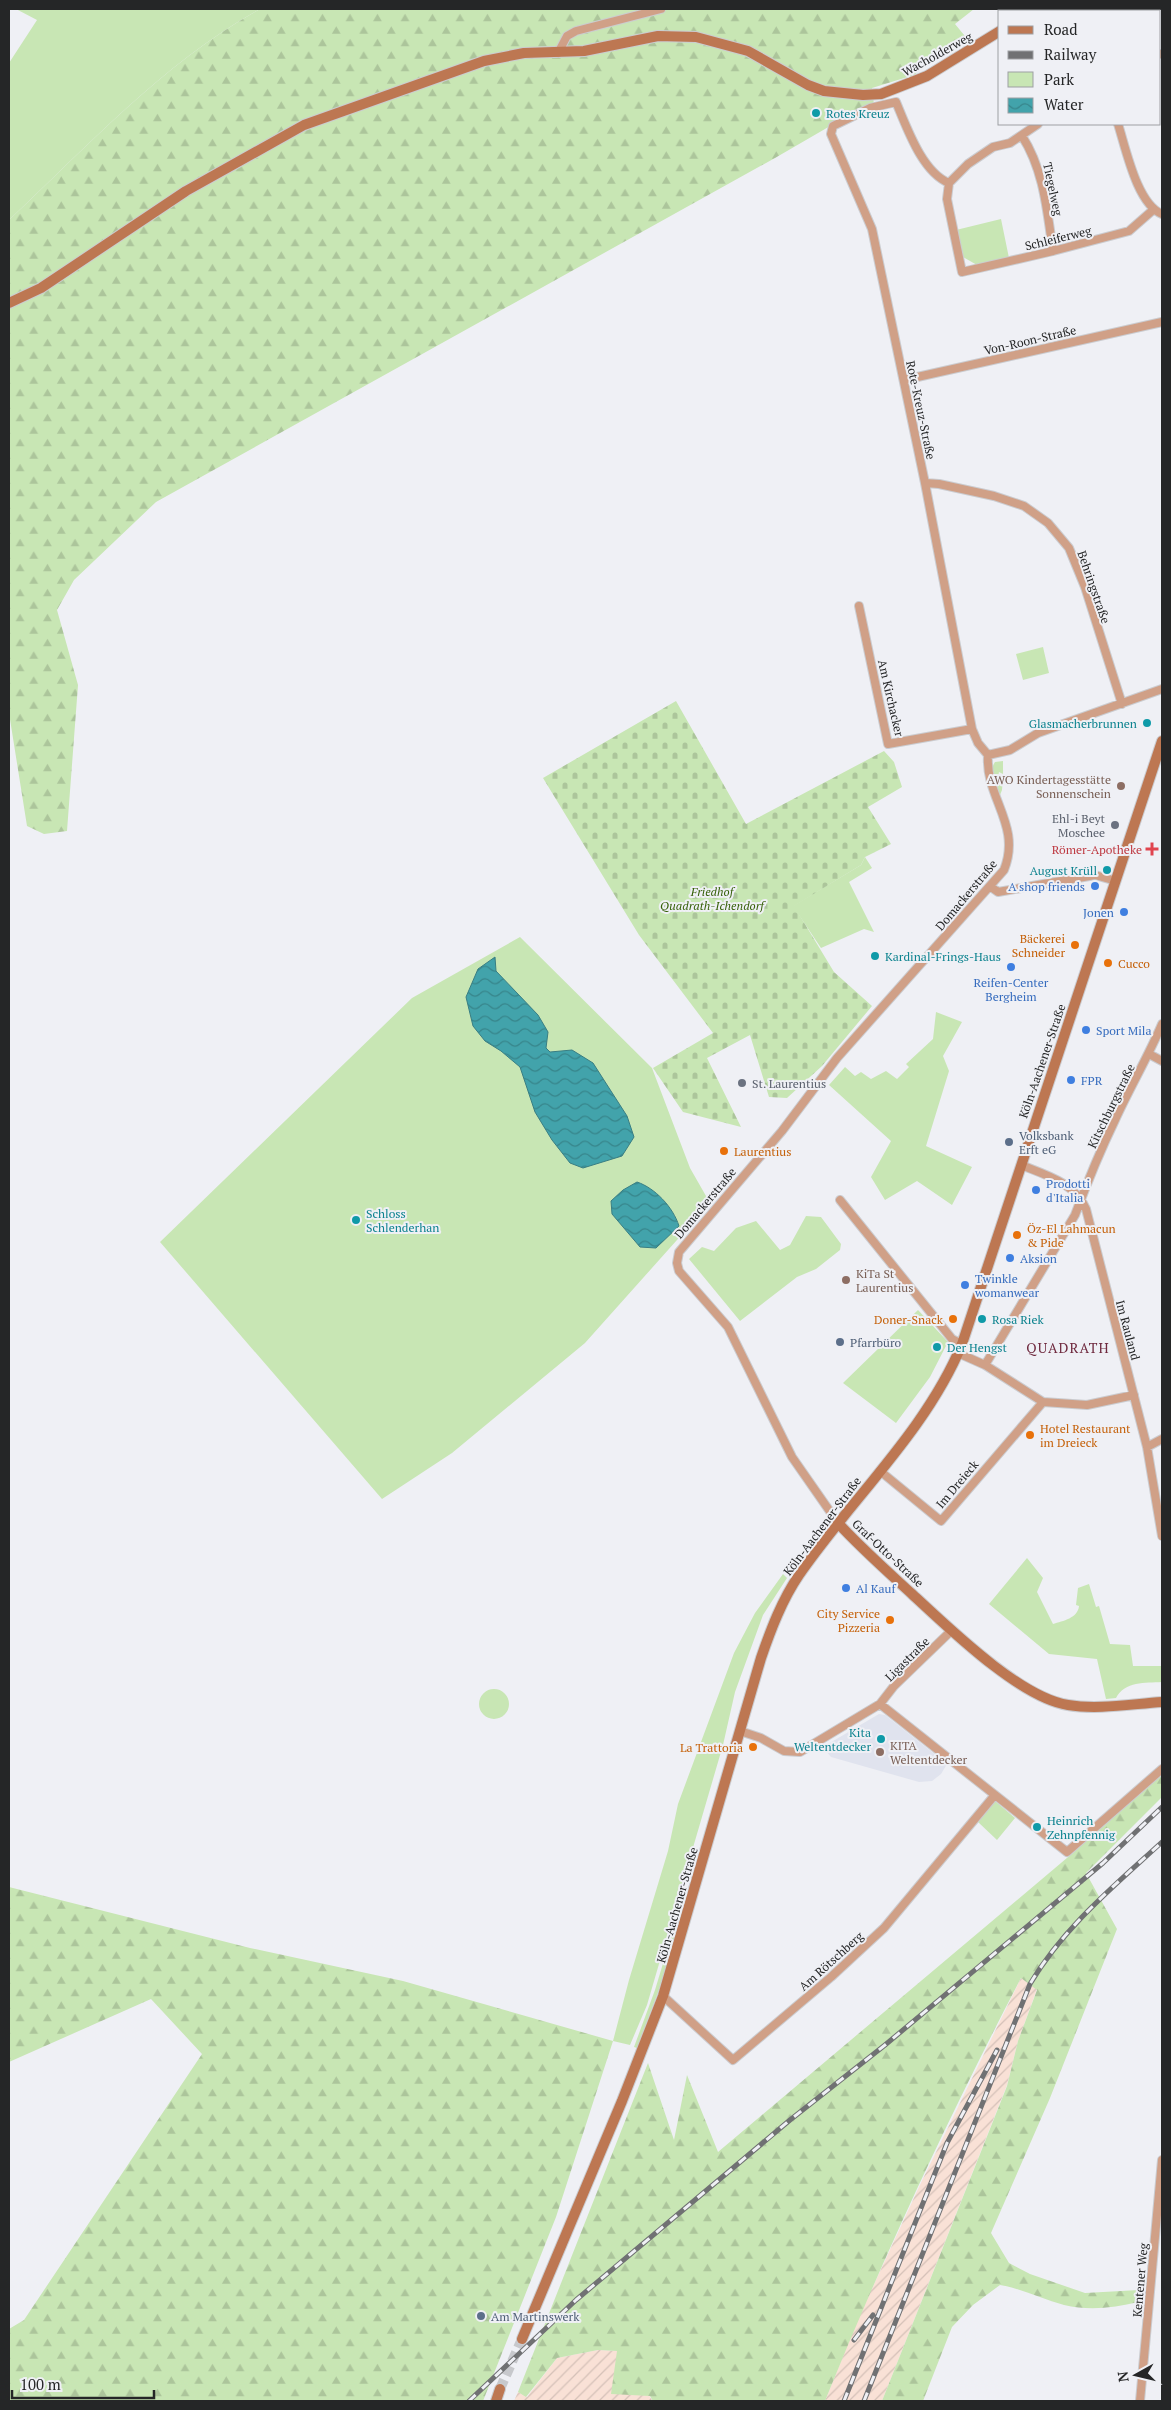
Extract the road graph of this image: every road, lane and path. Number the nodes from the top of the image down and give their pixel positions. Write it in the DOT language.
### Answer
graph roads {
  1 [pos="661,9"];
  2 [pos="998,32"];
  3 [pos="558,52"];
  4 [pos="1037,125"];
  5 [pos="1118,125"];
  6 [pos="1022,136"];
  7 [pos="949,183"];
  8 [pos="1153,210"];
  9 [pos="1162,214"];
  10 [pos="1054,251"];
  11 [pos="9,303"];
  12 [pos="1162,322"];
  13 [pos="904,380"];
  14 [pos="924,483"];
  15 [pos="859,606"];
  16 [pos="1162,689"];
  17 [pos="1122,704"];
  18 [pos="972,728"];
  19 [pos="1162,740"];
  20 [pos="988,755"];
  21 [pos="1116,881"];
  22 [pos="991,887"];
  23 [pos="1162,1024"];
  24 [pos="1150,1054"];
  25 [pos="1162,1061"];
  26 [pos="1021,1165"];
  27 [pos="1082,1199"];
  28 [pos="840,1200"];
  29 [pos="677,1263"];
  30 [pos="960,1348"];
  31 [pos="985,1365"];
  32 [pos="1134,1395"];
  33 [pos="1043,1402"];
  34 [pos="1162,1439"];
  35 [pos="1147,1447"];
  36 [pos="880,1470"];
  37 [pos="838,1523"];
  38 [pos="1162,1536"];
  39 [pos="952,1630"];
  40 [pos="1162,1702"];
  41 [pos="880,1704"];
  42 [pos="740,1731"];
  43 [pos="1162,1769"];
  44 [pos="994,1796"];
  45 [pos="663,1996"];
  46 [pos="1162,2160"];
  47 [pos="522,2339"];
  48 [pos="500,2389"];
  49 [pos="496,2401"];
  50 [pos="1140,2401"];
  1 -- 3 [label="street"];
  2 -- 3 [label="main road, Wacholderweg"];
  3 -- 11 [label="main road, Wacholderweg"];
  4 -- 6 [label="street"];
  5 -- 8 [label="street"];
  6 -- 7 [label="street"];
  6 -- 10 [label="street, Tiegelweg"];
  7 -- 10 [label="street, Schleiferweg"];
  7 -- 13 [label="street, Rote-Kreuz-Straße"];
  8 -- 9 [label="street"];
  8 -- 10 [label="street, Schleiferweg"];
  12 -- 13 [label="street, Von-Roon-Straße"];
  13 -- 14 [label="street, Rote-Kreuz-Straße"];
  14 -- 17 [label="street, Behringstraße"];
  14 -- 18 [label="street, Rote-Kreuz-Straße"];
  15 -- 18 [label="street, Am Kirchacker"];
  16 -- 17 [label="street"];
  17 -- 20 [label="street"];
  18 -- 20 [label="street, Rote-Kreuz-Straße"];
  19 -- 21 [label="main road, Köln-Aachener-Straße"];
  20 -- 22 [label="street, Domackerstraße"];
  21 -- 22 [label="street"];
  21 -- 26 [label="main road, Köln-Aachener-Straße"];
  22 -- 29 [label="street, Domackerstraße"];
  23 -- 24 [label="street, Kitschburgstraße"];
  24 -- 25 [label="street"];
  24 -- 27 [label="street, Kitschburgstraße"];
  26 -- 27 [label="street"];
  26 -- 30 [label="main road, Köln-Aachener-Straße"];
  27 -- 31 [label="street, Kitschburgstraße"];
  27 -- 32 [label="street, Im Rauland"];
  28 -- 30 [label="street"];
  29 -- 37 [label="street, Graf-Otto-Straße"];
  30 -- 31 [label="street"];
  30 -- 36 [label="main road, Köln-Aachener-Straße"];
  31 -- 33 [label="street"];
  32 -- 33 [label="street"];
  32 -- 35 [label="street, Im Rauland"];
  33 -- 36 [label="street, Im Dreieck"];
  34 -- 35 [label="street"];
  35 -- 38 [label="street, Im Rauland"];
  36 -- 37 [label="main road, Köln-Aachener-Straße"];
  37 -- 39 [label="main road, Graf-Otto-Straße"];
  37 -- 42 [label="main road, Köln-Aachener-Straße"];
  39 -- 40 [label="main road, Graf-Otto-Straße"];
  39 -- 41 [label="street, Ligastraße"];
  41 -- 42 [label="street"];
  41 -- 44 [label="street"];
  42 -- 45 [label="main road, Köln-Aachener-Straße"];
  43 -- 44 [label="street"];
  44 -- 45 [label="street, Am Rötschberg"];
  45 -- 47 [label="main road, Köln-Aachener-Straße"];
  46 -- 50 [label="street, Kentener Weg"];
  48 -- 49 [label="main road"];
}
